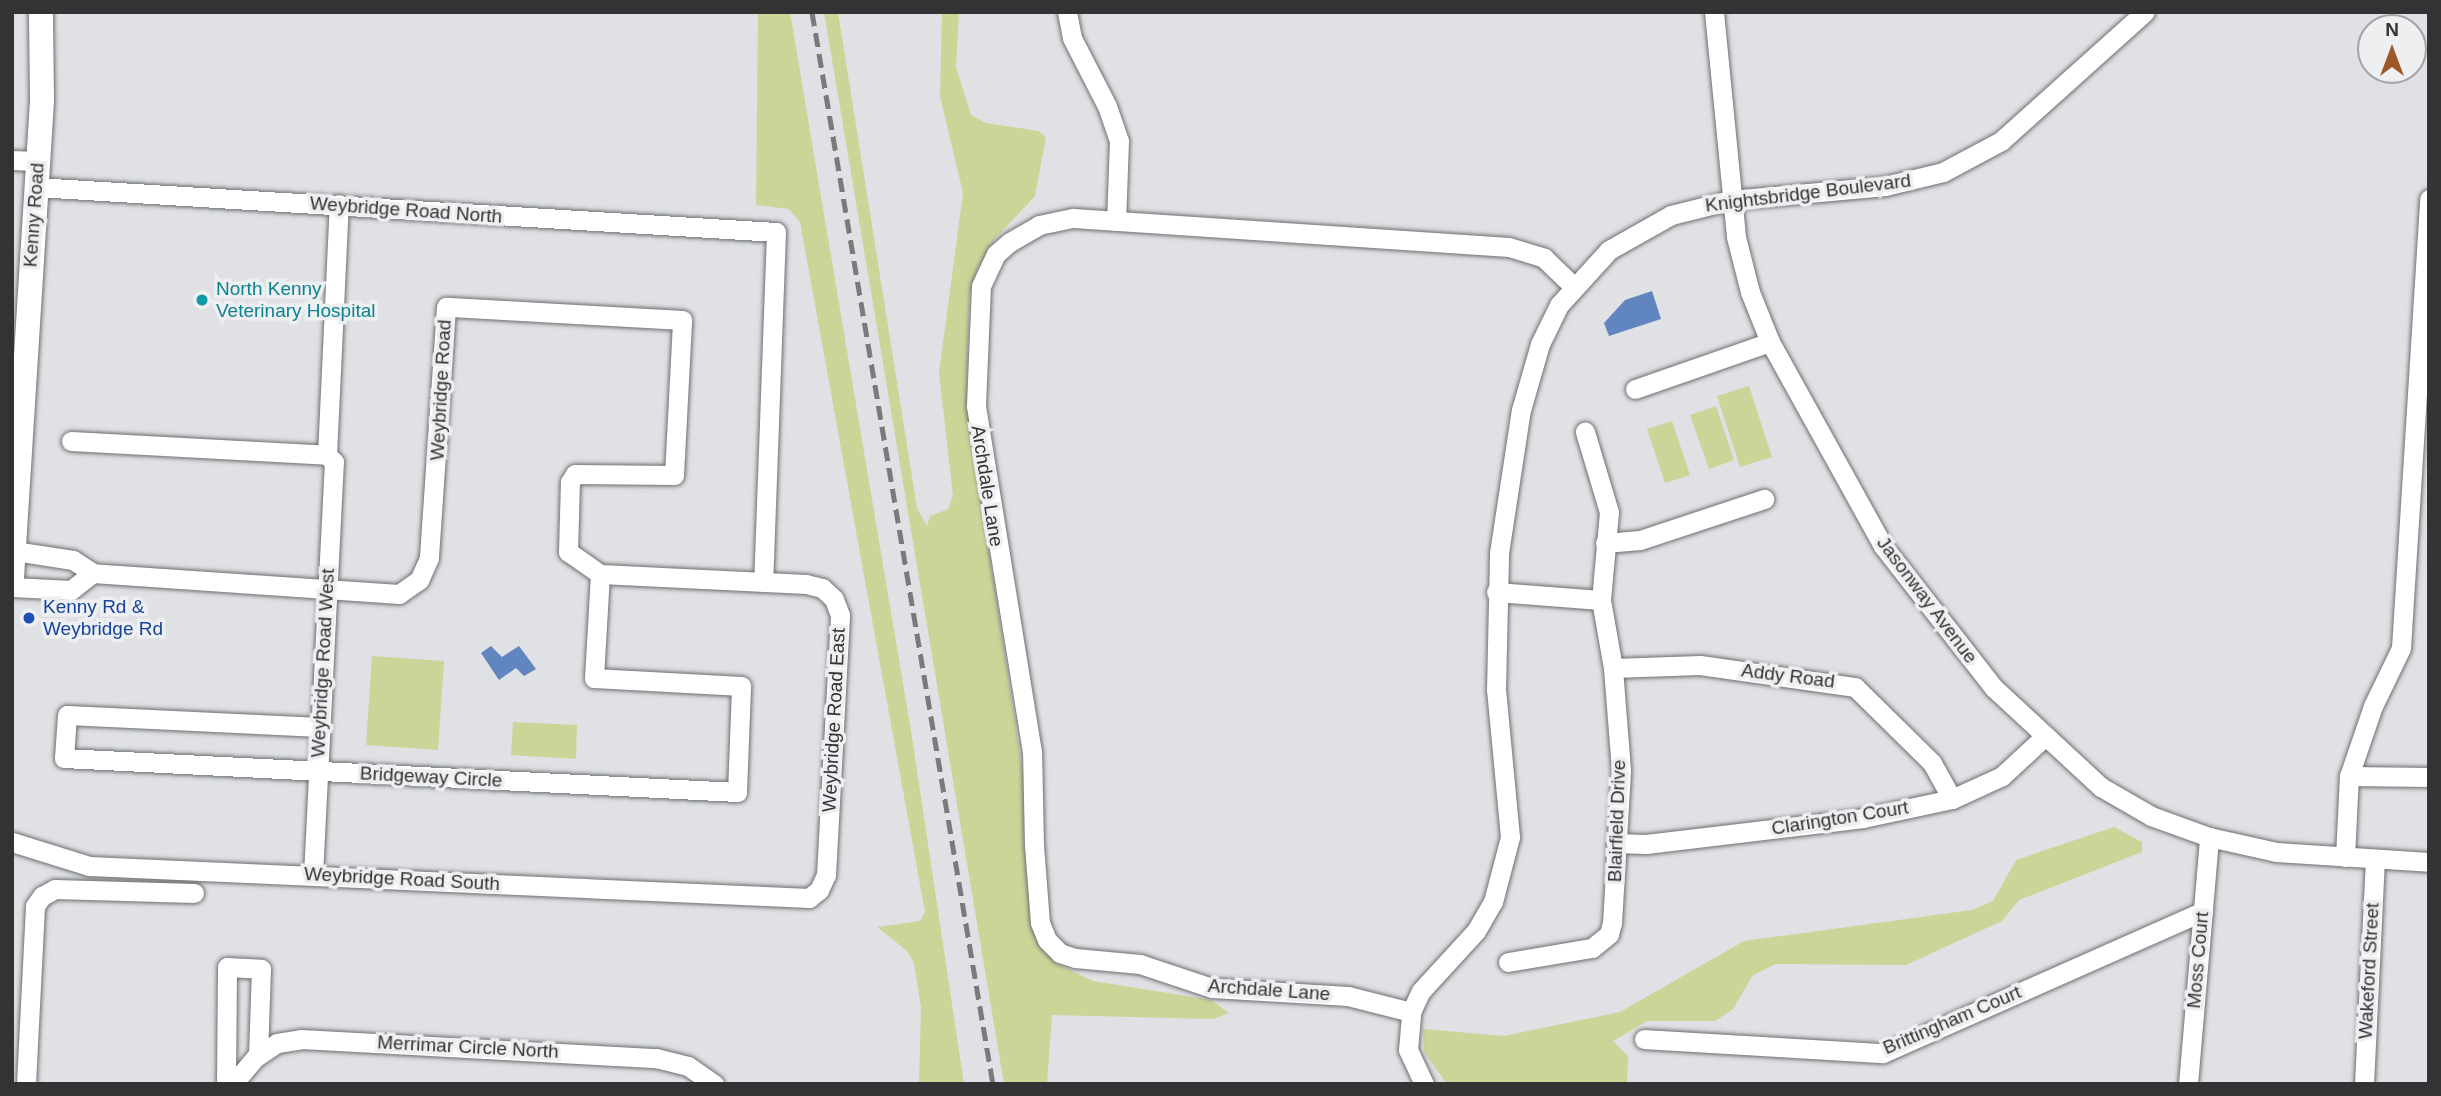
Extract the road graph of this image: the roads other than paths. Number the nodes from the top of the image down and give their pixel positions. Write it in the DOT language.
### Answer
graph roads {
  1 [pos="41,12"];
  2 [pos="52,12"];
  3 [pos="1067,12"];
  4 [pos="1714,12"];
  5 [pos="2144,12"];
  6 [pos="43,61"];
  7 [pos="12,160"];
  8 [pos="37,161"];
  9 [pos="36,187"];
  10 [pos="2429,199"];
  11 [pos="1731,200"];
  12 [pos="339,204"];
  13 [pos="1116,221"];
  14 [pos="1572,285"];
  15 [pos="1770,342"];
  16 [pos="1635,388"];
  17 [pos="1585,432"];
  18 [pos="71,441"];
  19 [pos="327,455"];
  20 [pos="2422,460"];
  21 [pos="15,496"];
  22 [pos="1764,499"];
  23 [pos="1605,543"];
  24 [pos="14,551"];
  25 [pos="93,573"];
  26 [pos="600,574"];
  27 [pos="12,578"];
  28 [pos="762,582"];
  29 [pos="12,587"];
  30 [pos="326,590"];
  31 [pos="1496,592"];
  32 [pos="1601,600"];
  33 [pos="1613,668"];
  34 [pos="320,727"];
  35 [pos="2043,738"];
  36 [pos="318,771"];
  37 [pos="2349,776"];
  38 [pos="2429,776"];
  39 [pos="1952,799"];
  40 [pos="2209,837"];
  41 [pos="12,842"];
  42 [pos="1616,843"];
  43 [pos="2345,857"];
  44 [pos="2375,859"];
  45 [pos="2429,862"];
  46 [pos="313,874"];
  47 [pos="194,893"];
  48 [pos="796,898"];
  49 [pos="2203,911"];
  50 [pos="1507,962"];
  51 [pos="1411,1012"];
  52 [pos="1644,1039"];
  53 [pos="258,1055"];
  54 [pos="26,1084"];
  55 [pos="226,1084"];
  56 [pos="233,1084"];
  57 [pos="714,1084"];
  58 [pos="1424,1084"];
  59 [pos="2188,1084"];
  60 [pos="2364,1084"];
  1 -- 6 [label="main road, Kenny Road"];
  2 -- 6 [label="street, Kenny Road"];
  3 -- 13 [label="street"];
  4 -- 11 [label="street, Jasonway Avenue"];
  5 -- 11 [label="street, Knightsbridge Boulevard"];
  6 -- 8 [label="main road, Kenny Road"];
  7 -- 8 [label="street"];
  8 -- 9 [label="main road, Kenny Road"];
  9 -- 12 [label="street, Weybridge Road North"];
  9 -- 21 [label="main road, Kenny Road"];
  10 -- 20 [label="street"];
  11 -- 14 [label="street, Knightsbridge Boulevard"];
  11 -- 15 [label="street, Jasonway Avenue"];
  12 -- 19 [label="street, Weybridge Road West"];
  12 -- 28 [label="street, Weybridge Road North"];
  13 -- 14 [label="street, Archdale Lane"];
  13 -- 51 [label="street, Archdale Lane"];
  14 -- 31 [label="street, Knightsbridge Boulevard"];
  15 -- 16 [label="street"];
  15 -- 35 [label="street, Jasonway Avenue"];
  17 -- 23 [label="street, Blairfield Drive"];
  18 -- 19 [label="street"];
  19 -- 30 [label="street, Weybridge Road West"];
  20 -- 37 [label="street"];
  21 -- 24 [label="main road, Kenny Road"];
  22 -- 23 [label="street"];
  23 -- 32 [label="street, Blairfield Drive"];
  24 -- 25 [label="street, Weybridge Road"];
  24 -- 27 [label="main road, Kenny Road"];
  25 -- 29 [label="street"];
  25 -- 30 [label="street, Weybridge Road"];
  26 -- 28 [label="street, Weybridge Road East"];
  26 -- 30 [label="street, Weybridge Road"];
  26 -- 36 [label="street, Bridgeway Circle"];
  28 -- 48 [label="street, Weybridge Road East"];
  30 -- 34 [label="street, Weybridge Road West"];
  31 -- 32 [label="street"];
  31 -- 51 [label="street, Knightsbridge Boulevard"];
  32 -- 33 [label="street, Blairfield Drive"];
  33 -- 39 [label="street, Addy Road"];
  33 -- 42 [label="street, Blairfield Drive"];
  34 -- 36 [label="street, Weybridge Road West"];
  34 -- 36 [label="street, Bridgeway Circle"];
  35 -- 39 [label="street, Clarington Court"];
  35 -- 40 [label="street, Jasonway Avenue"];
  36 -- 46 [label="street, Weybridge Road West"];
  37 -- 38 [label="street"];
  37 -- 43 [label="street"];
  39 -- 42 [label="street, Clarington Court"];
  40 -- 43 [label="street, Jasonway Avenue"];
  40 -- 49 [label="street, Moss Court"];
  41 -- 46 [label="street, Weybridge Road South"];
  42 -- 50 [label="street, Blairfield Drive"];
  43 -- 44 [label="street, Jasonway Avenue"];
  44 -- 45 [label="street, Jasonway Avenue"];
  44 -- 60 [label="street, Wakeford Street"];
  46 -- 48 [label="street, Weybridge Road South"];
  47 -- 54 [label="street"];
  49 -- 52 [label="street, Brittingham Court"];
  49 -- 59 [label="street, Moss Court"];
  51 -- 58 [label="street, Knightsbridge Boulevard"];
  53 -- 55 [label="street"];
  53 -- 56 [label="street, Merrimar Circle North"];
  53 -- 57 [label="street, Merrimar Circle North"];
}
